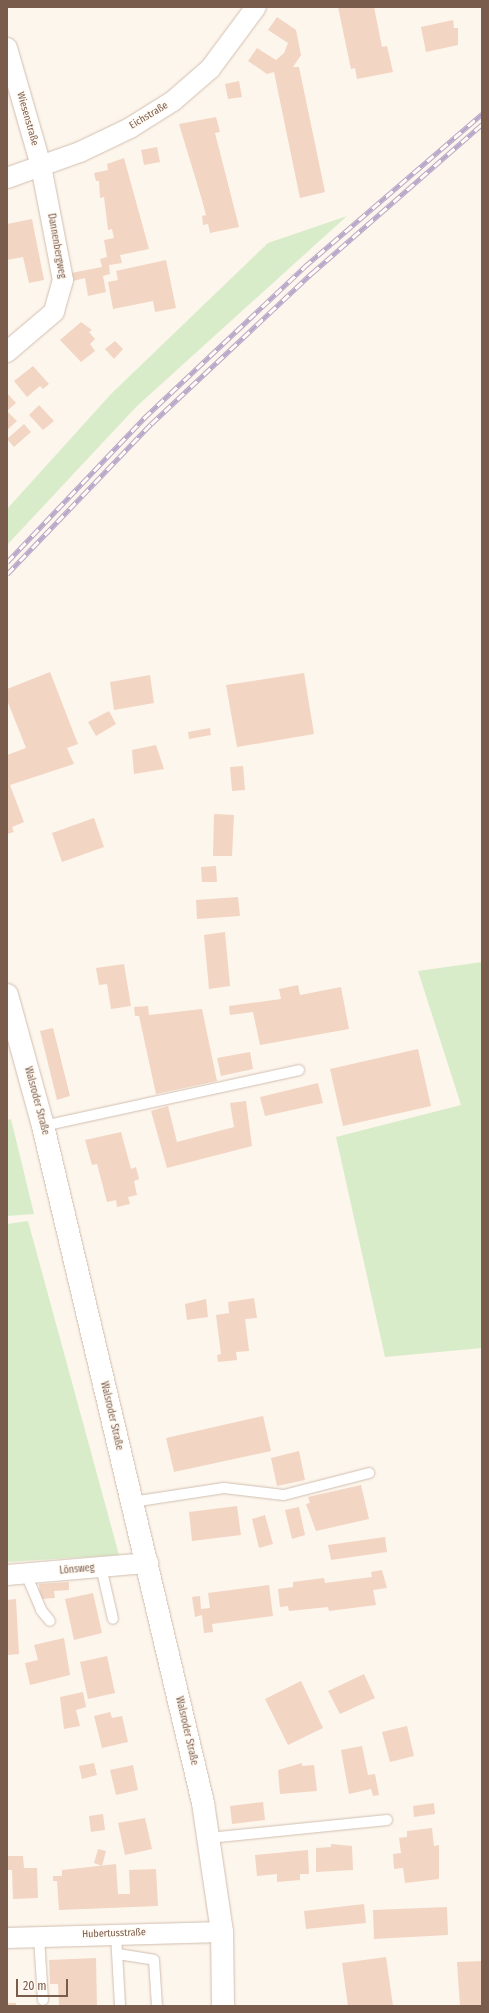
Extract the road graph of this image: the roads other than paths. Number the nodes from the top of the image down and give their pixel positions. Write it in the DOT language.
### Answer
graph roads {
  1 [pos="256,7"];
  2 [pos="7,48"];
  3 [pos="41,166"];
  4 [pos="7,178"];
  5 [pos="7,352"];
  6 [pos="7,995"];
  7 [pos="299,1070"];
  8 [pos="43,1126"];
  9 [pos="369,1473"];
  10 [pos="132,1502"];
  11 [pos="148,1563"];
  12 [pos="101,1567"];
  13 [pos="17,1575"];
  14 [pos="114,1620"];
  15 [pos="50,1621"];
  16 [pos="387,1820"];
  17 [pos="209,1838"];
  18 [pos="222,1932"];
  19 [pos="116,1934"];
  20 [pos="39,1937"];
  21 [pos="7,1938"];
  22 [pos="118,1954"];
  23 [pos="43,2000"];
  24 [pos="120,2006"];
  25 [pos="157,2006"];
  26 [pos="223,2006"];
  1 -- 3 [label="street, Eichstraße"];
  2 -- 3 [label="street, Wiesenstraße"];
  3 -- 4 [label="street, Eichstraße"];
  3 -- 5 [label="street, Dannenbergweg"];
  6 -- 8 [label="street, Walsroder Straße"];
  7 -- 8 [label="lane"];
  8 -- 10 [label="street, Walsroder Straße"];
  9 -- 10 [label="lane"];
  10 -- 11 [label="street, Walsroder Straße"];
  11 -- 12 [label="street, Lönsweg"];
  11 -- 17 [label="street, Walsroder Straße"];
  12 -- 13 [label="street, Lönsweg"];
  12 -- 14 [label="lane"];
  13 -- 15 [label="lane"];
  16 -- 17 [label="lane"];
  17 -- 18 [label="street, Walsroder Straße"];
  18 -- 19 [label="street, Hubertusstraße"];
  18 -- 26 [label="street, Walsroder Straße"];
  19 -- 20 [label="street, Hubertusstraße"];
  19 -- 22 [label="lane"];
  20 -- 21 [label="street, Hubertusstraße"];
  20 -- 23 [label="lane"];
  22 -- 24 [label="lane"];
  22 -- 25 [label="lane"];
}
